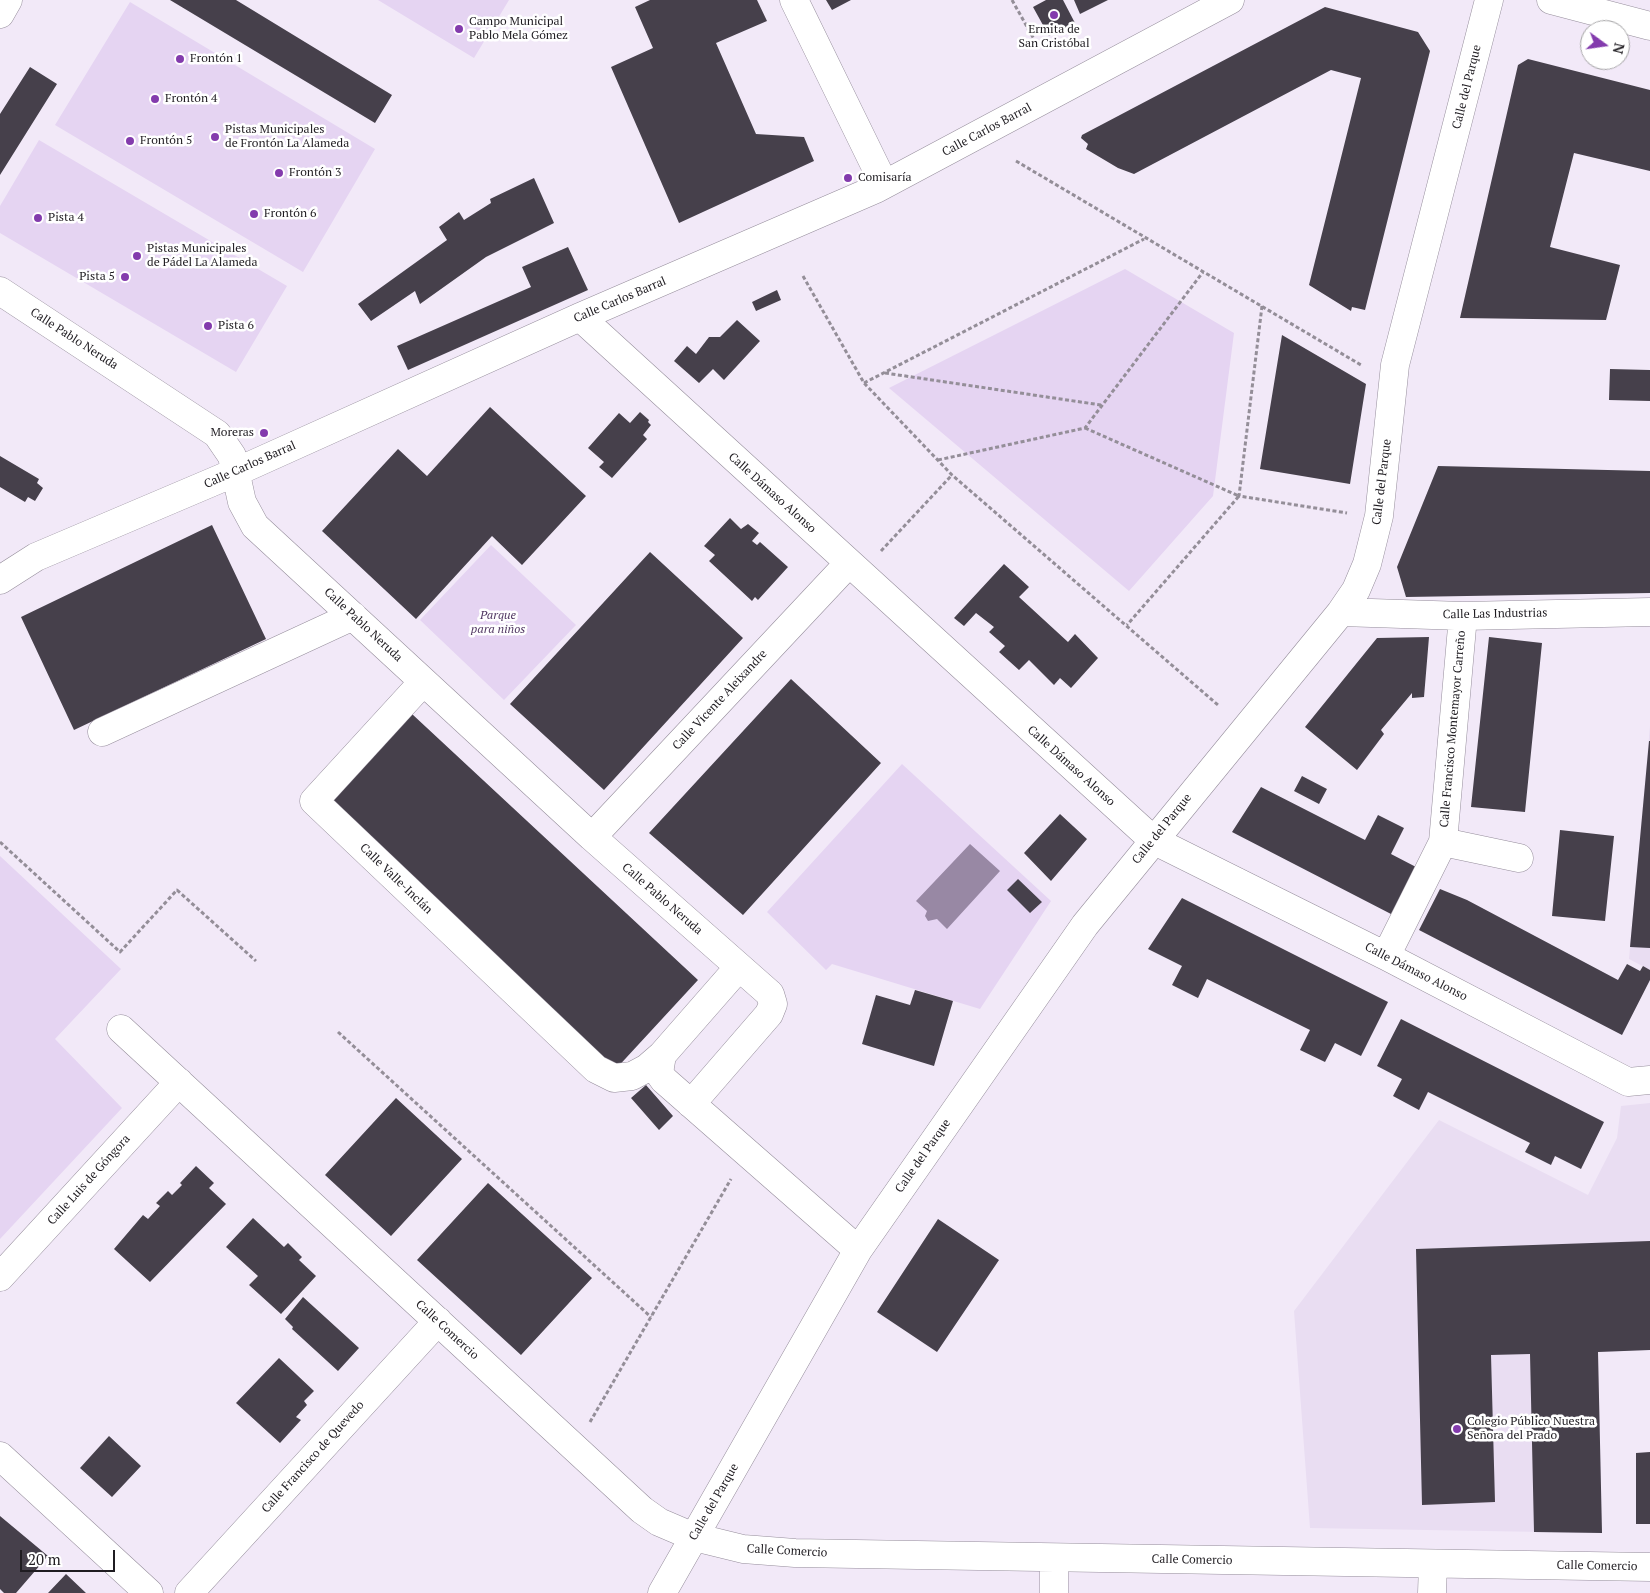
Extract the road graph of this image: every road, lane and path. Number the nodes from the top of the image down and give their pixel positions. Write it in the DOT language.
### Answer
graph roads {
  1 [pos="8,0"];
  2 [pos="794,0"];
  3 [pos="1012,0"];
  4 [pos="1230,0"];
  5 [pos="1489,0"];
  6 [pos="1552,0"];
  7 [pos="0,14"];
  8 [pos="1650,26"];
  9 [pos="1039,48"];
  10 [pos="1016,161"];
  11 [pos="884,184"];
  12 [pos="1144,238"];
  13 [pos="1203,272"];
  14 [pos="803,276"];
  15 [pos="0,291"];
  16 [pos="1262,306"];
  17 [pos="580,317"];
  18 [pos="1360,365"];
  19 [pos="884,373"];
  20 [pos="864,383"];
  21 [pos="1102,406"];
  22 [pos="1085,428"];
  23 [pos="938,460"];
  24 [pos="236,472"];
  25 [pos="952,475"];
  26 [pos="1239,496"];
  27 [pos="1347,513"];
  28 [pos="878,554"];
  29 [pos="849,563"];
  30 [pos="0,580"];
  31 [pos="1341,612"];
  32 [pos="1650,612"];
  33 [pos="353,616"];
  34 [pos="1463,616"];
  35 [pos="1127,626"];
  36 [pos="423,682"];
  37 [pos="1218,704"];
  38 [pos="102,732"];
  39 [pos="592,837"];
  40 [pos="1153,840"];
  41 [pos="0,842"];
  42 [pos="1443,842"];
  43 [pos="1519,858"];
  44 [pos="1386,956"];
  45 [pos="256,961"];
  46 [pos="739,967"];
  47 [pos="121,1029"];
  48 [pos="338,1032"];
  49 [pos="662,1056"];
  50 [pos="1650,1080"];
  51 [pos="178,1082"];
  52 [pos="691,1104"];
  53 [pos="747,1153"];
  54 [pos="858,1250"];
  55 [pos="0,1278"];
  56 [pos="651,1317"];
  57 [pos="438,1321"];
  58 [pos="575,1448"];
  59 [pos="0,1456"];
  60 [pos="694,1537"];
  61 [pos="1054,1558"];
  62 [pos="1432,1564"];
  63 [pos="1650,1567"];
  64 [pos="149,1593"];
  65 [pos="189,1593"];
  66 [pos="662,1593"];
  67 [pos="1054,1593"];
  68 [pos="1432,1593"];
  1 -- 7 [label="street"];
  2 -- 11 [label="street"];
  3 -- 9 [label="path"];
  4 -- 11 [label="street, Calle Carlos Barral"];
  5 -- 31 [label="street, Calle del Parque"];
  6 -- 8 [label="street"];
  10 -- 12 [label="path"];
  11 -- 17 [label="street, Calle Carlos Barral"];
  12 -- 13 [label="path"];
  12 -- 19 [label="path"];
  13 -- 16 [label="path"];
  13 -- 21 [label="path"];
  14 -- 20 [label="path"];
  15 -- 24 [label="street, Calle Pablo Neruda"];
  16 -- 18 [label="path"];
  16 -- 26 [label="path"];
  17 -- 24 [label="street, Calle Carlos Barral"];
  17 -- 29 [label="street, Calle Dámaso Alonso"];
  19 -- 20 [label="path"];
  19 -- 21 [label="path"];
  20 -- 23 [label="path"];
  21 -- 22 [label="path"];
  22 -- 23 [label="path"];
  22 -- 26 [label="path"];
  23 -- 25 [label="path"];
  24 -- 30 [label="street, Calle Carlos Barral"];
  24 -- 33 [label="street, Calle Pablo Neruda"];
  25 -- 28 [label="path"];
  25 -- 35 [label="path"];
  26 -- 27 [label="path"];
  26 -- 35 [label="path"];
  29 -- 39 [label="street, Calle Vicente Aleixandre"];
  29 -- 40 [label="street, Calle Dámaso Alonso"];
  31 -- 34 [label="street, Calle Las Industrias"];
  31 -- 40 [label="street, Calle del Parque"];
  32 -- 34 [label="street, Calle Las Industrias"];
  33 -- 36 [label="street, Calle Pablo Neruda"];
  33 -- 38 [label="street"];
  34 -- 42 [label="street, Calle Francisco Montemayor Carreño"];
  35 -- 37 [label="path"];
  36 -- 39 [label="street, Calle Pablo Neruda"];
  36 -- 49 [label="street, Calle Valle-Inclán"];
  39 -- 46 [label="street, Calle Pablo Neruda"];
  40 -- 44 [label="street, Calle Dámaso Alonso"];
  40 -- 54 [label="street, Calle del Parque"];
  41 -- 45 [label="path"];
  42 -- 43 [label="street, Calle Francisco Montemayor Carreño"];
  42 -- 44 [label="street, Calle Francisco Montemayor Carreño"];
  44 -- 50 [label="street, Calle Dámaso Alonso"];
  46 -- 49 [label="street"];
  46 -- 52 [label="street, Calle Pablo Neruda"];
  47 -- 51 [label="street, Calle Comercio"];
  48 -- 56 [label="path"];
  49 -- 52 [label="street"];
  51 -- 55 [label="street, Calle Luis de Góngora"];
  51 -- 57 [label="street, Calle Comercio"];
  52 -- 53 [label="street"];
  53 -- 54 [label="street"];
  53 -- 56 [label="path"];
  54 -- 60 [label="street, Calle del Parque"];
  56 -- 58 [label="path"];
  57 -- 58 [label="street, Calle Comercio"];
  57 -- 65 [label="street, Calle Francisco de Quevedo"];
  58 -- 60 [label="street, Calle Comercio"];
  59 -- 64 [label="street"];
  60 -- 61 [label="street, Calle Comercio"];
  60 -- 66 [label="street, Calle del Parque"];
  61 -- 62 [label="street, Calle Comercio"];
  61 -- 67 [label="street"];
  62 -- 63 [label="street, Calle Comercio"];
  62 -- 68 [label="street"];
}
